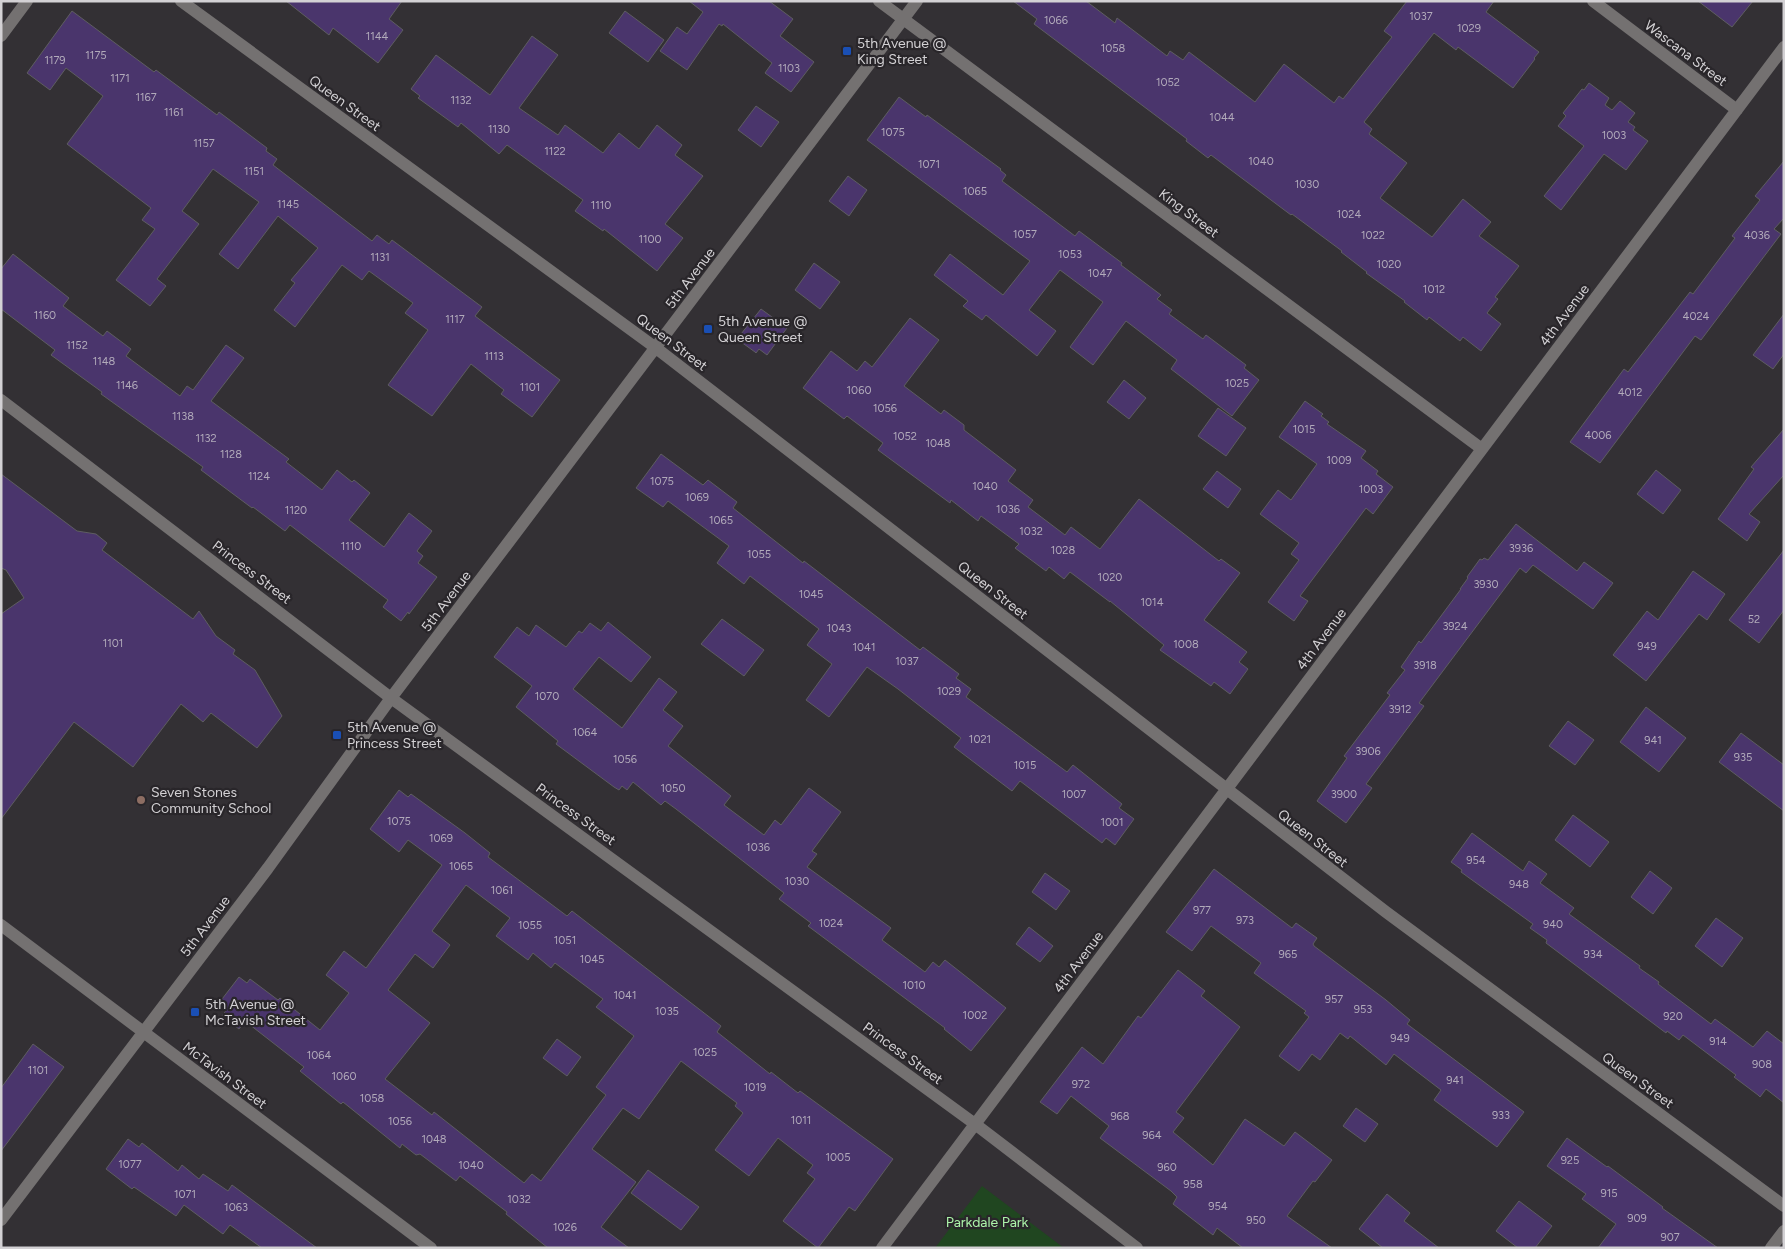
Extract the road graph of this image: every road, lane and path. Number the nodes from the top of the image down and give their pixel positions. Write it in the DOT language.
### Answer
graph roads {
  1 [pos="27,1"];
  2 [pos="181,1"];
  3 [pos="879,1"];
  4 [pos="917,1"];
  5 [pos="1593,1"];
  6 [pos="904,20"];
  7 [pos="1,36"];
  8 [pos="1784,47"];
  9 [pos="1737,110"];
  10 [pos="656,348"];
  11 [pos="1,400"];
  12 [pos="1482,449"];
  13 [pos="391,698"];
  14 [pos="1226,790"];
  15 [pos="1,926"];
  16 [pos="143,1032"];
  17 [pos="975,1124"];
  18 [pos="1784,1206"];
  19 [pos="1,1220"];
  20 [pos="1784,1230"];
  21 [pos="431,1248"];
  22 [pos="882,1248"];
  23 [pos="1137,1248"];
  24 [pos="1771,1248"];
  1 -- 7 [label="street"];
  2 -- 10 [label="street, Queen Street"];
  3 -- 6 [label="street, King Street"];
  4 -- 6 [label="street, 5th Avenue"];
  5 -- 9 [label="street, Wascana Street"];
  6 -- 10 [label="street, 5th Avenue"];
  6 -- 12 [label="street, King Street"];
  8 -- 9 [label="street, 4th Avenue"];
  9 -- 12 [label="street, 4th Avenue"];
  10 -- 13 [label="street, 5th Avenue"];
  10 -- 14 [label="street, Queen Street"];
  11 -- 13 [label="street, Princess Street"];
  12 -- 14 [label="street, 4th Avenue"];
  13 -- 16 [label="street, 5th Avenue"];
  13 -- 17 [label="street, Princess Street"];
  14 -- 17 [label="street, 4th Avenue"];
  14 -- 18 [label="street, Queen Street"];
  15 -- 16 [label="street, McTavish Street"];
  16 -- 19 [label="street, 5th Avenue"];
  16 -- 21 [label="street, McTavish Street"];
  17 -- 22 [label="street, 4th Avenue"];
  17 -- 23 [label="street, Princess Street"];
  20 -- 24 [label="street"];
}
